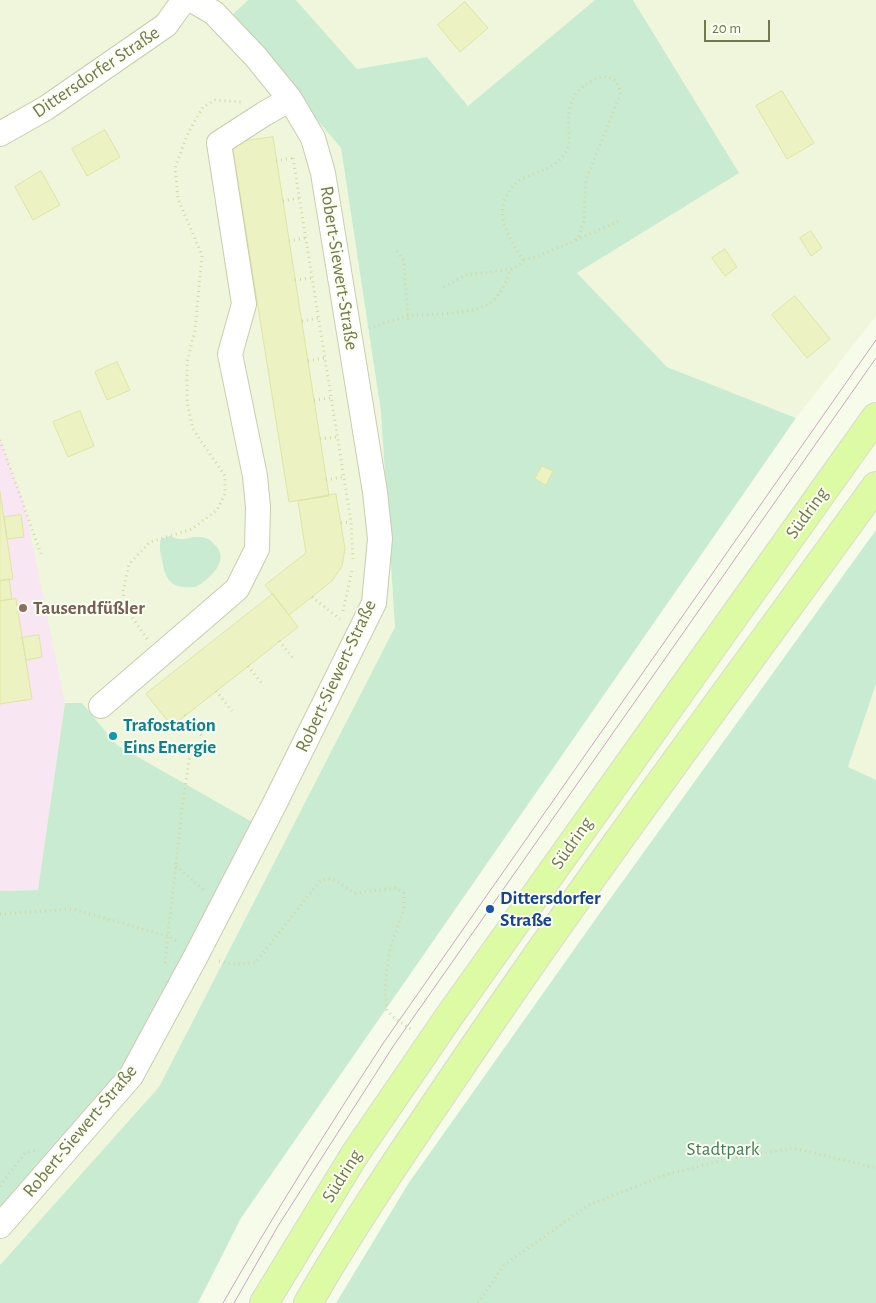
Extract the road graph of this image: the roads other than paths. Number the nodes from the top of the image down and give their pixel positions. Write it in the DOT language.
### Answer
graph roads {
  1 [pos="184,0"];
  2 [pos="192,0"];
  3 [pos="221,6"];
  4 [pos="290,99"];
  5 [pos="0,134"];
  6 [pos="876,417"];
  7 [pos="876,486"];
  8 [pos="101,706"];
  9 [pos="0,1226"];
  10 [pos="264,1303"];
  11 [pos="308,1303"];
  1 -- 5 [label="street, Dittersdorfer Straße"];
  2 -- 3 [label="street, Robert-Siewert-Straße"];
  3 -- 4 [label="street, Robert-Siewert-Straße"];
  4 -- 8 [label="street"];
  4 -- 9 [label="street, Robert-Siewert-Straße"];
  6 -- 10 [label="main road, Südring"];
  7 -- 11 [label="main road, Südring"];
}
